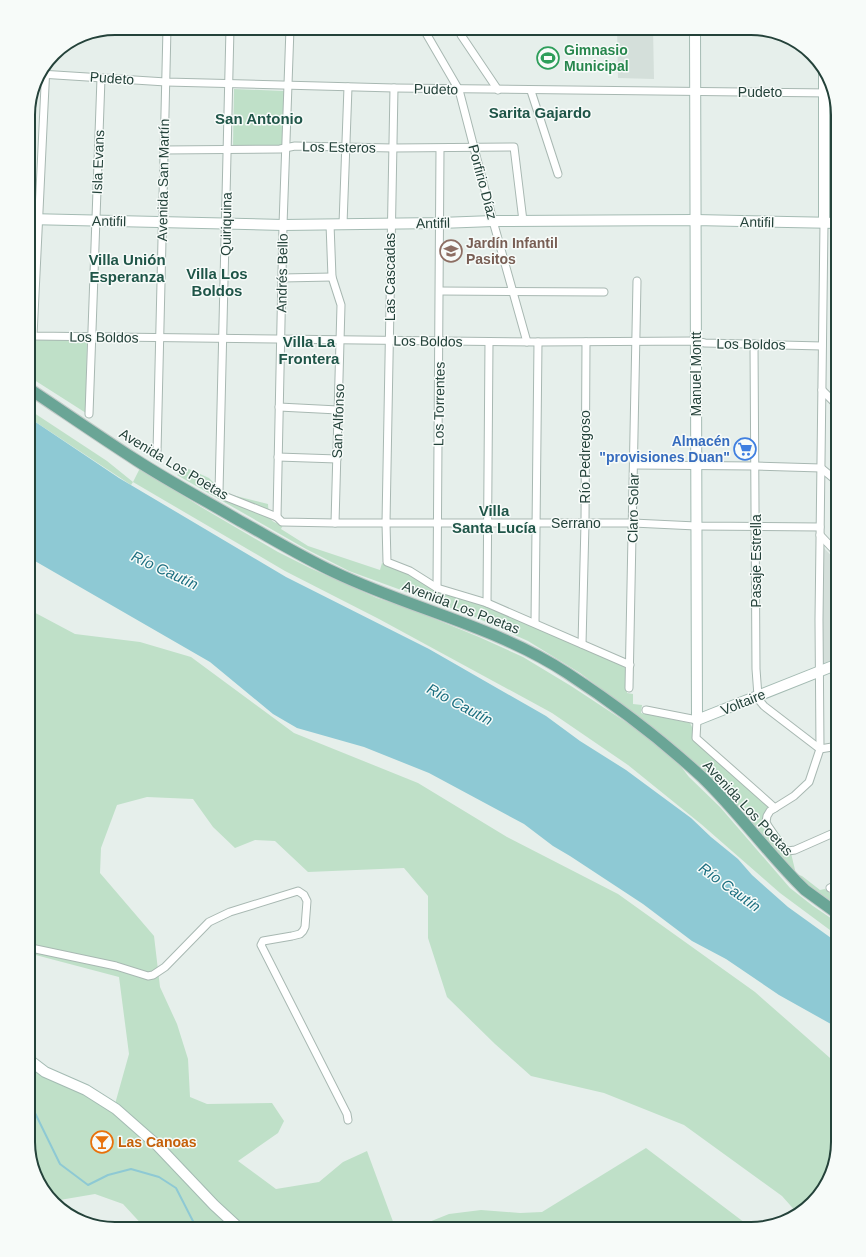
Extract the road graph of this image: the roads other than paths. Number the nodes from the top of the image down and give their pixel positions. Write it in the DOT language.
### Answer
graph roads {
  1 [pos="167,35"];
  2 [pos="230,35"];
  3 [pos="290,35"];
  4 [pos="427,35"];
  5 [pos="461,35"];
  6 [pos="695,35"];
  7 [pos="46,74"];
  8 [pos="101,78"];
  9 [pos="43,80"];
  10 [pos="166,82"];
  11 [pos="229,84"];
  12 [pos="288,85"];
  13 [pos="348,87"];
  14 [pos="394,88"];
  15 [pos="459,90"];
  16 [pos="498,90"];
  17 [pos="531,91"];
  18 [pos="695,92"];
  19 [pos="828,93"];
  20 [pos="346,147"];
  21 [pos="286,148"];
  22 [pos="393,148"];
  23 [pos="440,148"];
  24 [pos="474,149"];
  25 [pos="164,150"];
  26 [pos="228,150"];
  27 [pos="558,174"];
  28 [pos="35,190"];
  29 [pos="35,219"];
  30 [pos="96,220"];
  31 [pos="696,220"];
  32 [pos="493,221"];
  33 [pos="523,221"];
  34 [pos="162,222"];
  35 [pos="440,223"];
  36 [pos="824,223"];
  37 [pos="831,223"];
  38 [pos="226,224"];
  39 [pos="330,224"];
  40 [pos="343,224"];
  41 [pos="391,224"];
  42 [pos="283,225"];
  43 [pos="332,277"];
  44 [pos="282,278"];
  45 [pos="637,281"];
  46 [pos="440,291"];
  47 [pos="512,292"];
  48 [pos="604,292"];
  49 [pos="35,336"];
  50 [pos="92,337"];
  51 [pos="160,338"];
  52 [pos="223,338"];
  53 [pos="281,339"];
  54 [pos="340,340"];
  55 [pos="390,341"];
  56 [pos="440,341"];
  57 [pos="695,341"];
  58 [pos="489,342"];
  59 [pos="527,342"];
  60 [pos="538,342"];
  61 [pos="586,342"];
  62 [pos="637,342"];
  63 [pos="754,344"];
  64 [pos="822,346"];
  65 [pos="822,390"];
  66 [pos="35,393"];
  67 [pos="831,399"];
  68 [pos="279,407"];
  69 [pos="338,410"];
  70 [pos="89,414"];
  71 [pos="157,452"];
  72 [pos="278,457"];
  73 [pos="336,459"];
  74 [pos="696,465"];
  75 [pos="634,466"];
  76 [pos="755,466"];
  77 [pos="821,468"];
  78 [pos="831,476"];
  79 [pos="219,492"];
  80 [pos="277,517"];
  81 [pos="335,523"];
  82 [pos="386,523"];
  83 [pos="438,523"];
  84 [pos="487,523"];
  85 [pos="536,523"];
  86 [pos="585,523"];
  87 [pos="633,523"];
  88 [pos="696,526"];
  89 [pos="756,526"];
  90 [pos="820,527"];
  91 [pos="820,535"];
  92 [pos="831,547"];
  93 [pos="437,588"];
  94 [pos="487,603"];
  95 [pos="535,623"];
  96 [pos="582,644"];
  97 [pos="630,665"];
  98 [pos="831,667"];
  99 [pos="819,672"];
  100 [pos="629,688"];
  101 [pos="758,696"];
  102 [pos="646,710"];
  103 [pos="697,720"];
  104 [pos="831,747"];
  105 [pos="820,749"];
  106 [pos="775,808"];
  107 [pos="831,834"];
  108 [pos="831,909"];
  109 [pos="35,949"];
  110 [pos="35,1064"];
  111 [pos="348,1120"];
  112 [pos="233,1222"];
  1 -- 10 [label="street, Avenida San Martín"];
  2 -- 11 [label="street, Quiriquina"];
  3 -- 12 [label="street, Andrés Bello"];
  4 -- 15 [label="street, Porfirio Díaz"];
  5 -- 16 [label="street"];
  6 -- 18 [label="street, Manuel Montt"];
  7 -- 8 [label="street, Pudeto"];
  8 -- 10 [label="street, Pudeto"];
  8 -- 30 [label="street, Isla Evans"];
  9 -- 28 [label="street"];
  10 -- 11 [label="street, Pudeto"];
  10 -- 25 [label="street, Avenida San Martín"];
  11 -- 12 [label="street, Pudeto"];
  11 -- 26 [label="street, Quiriquina"];
  12 -- 13 [label="street, Pudeto"];
  12 -- 21 [label="street, Andrés Bello"];
  13 -- 14 [label="street, Pudeto"];
  13 -- 20 [label="street"];
  14 -- 15 [label="street, Pudeto"];
  14 -- 22 [label="street, Las Cascadas"];
  15 -- 16 [label="street, Pudeto"];
  15 -- 24 [label="street, Porfirio Díaz"];
  16 -- 17 [label="street, Pudeto"];
  17 -- 18 [label="street, Pudeto"];
  17 -- 27 [label="street"];
  18 -- 19 [label="street, Pudeto"];
  18 -- 31 [label="street, Manuel Montt"];
  19 -- 36 [label="street"];
  20 -- 21 [label="street, Los Esteros"];
  20 -- 22 [label="street, Los Esteros"];
  20 -- 40 [label="street"];
  21 -- 26 [label="street, Los Esteros"];
  21 -- 42 [label="street, Andrés Bello"];
  22 -- 23 [label="street, Los Esteros"];
  22 -- 41 [label="street, Las Cascadas"];
  23 -- 24 [label="street, Los Esteros"];
  23 -- 35 [label="street, Los Torrentes"];
  24 -- 32 [label="street, Porfirio Díaz"];
  24 -- 33 [label="street, Los Esteros"];
  25 -- 26 [label="street, Los Esteros"];
  25 -- 34 [label="street, Avenida San Martín"];
  26 -- 38 [label="street, Quiriquina"];
  29 -- 30 [label="street, Antifil"];
  30 -- 34 [label="street, Antifil"];
  30 -- 50 [label="street, Isla Evans"];
  31 -- 33 [label="street, Antifil"];
  31 -- 36 [label="street, Antifil"];
  31 -- 57 [label="street, Manuel Montt"];
  32 -- 33 [label="street, Antifil"];
  32 -- 35 [label="street, Antifil"];
  32 -- 47 [label="street, Porfirio Díaz"];
  34 -- 38 [label="street, Antifil"];
  34 -- 51 [label="street, Avenida San Martín"];
  35 -- 41 [label="street, Antifil"];
  35 -- 46 [label="street, Los Torrentes"];
  36 -- 37 [label="street, Antifil"];
  36 -- 64 [label="street"];
  38 -- 42 [label="street, Antifil"];
  38 -- 52 [label="street, Quiriquina"];
  39 -- 40 [label="street, Antifil"];
  39 -- 42 [label="street, Antifil"];
  39 -- 43 [label="street, San Alfonso"];
  40 -- 41 [label="street, Antifil"];
  41 -- 55 [label="street, Las Cascadas"];
  42 -- 44 [label="street, Andrés Bello"];
  43 -- 44 [label="street"];
  43 -- 54 [label="street, San Alfonso"];
  44 -- 53 [label="street, Andrés Bello"];
  45 -- 62 [label="street, Claro Solar"];
  46 -- 47 [label="street"];
  46 -- 56 [label="street, Los Torrentes"];
  47 -- 48 [label="street"];
  47 -- 59 [label="street, Porfirio Díaz"];
  49 -- 50 [label="street, Los Boldos"];
  50 -- 51 [label="street, Los Boldos"];
  50 -- 70 [label="street, Isla Evans"];
  51 -- 52 [label="street, Los Boldos"];
  51 -- 71 [label="street, Avenida San Martín"];
  52 -- 53 [label="street, Los Boldos"];
  52 -- 79 [label="street, Quiriquina"];
  53 -- 54 [label="street, Los Boldos"];
  53 -- 68 [label="street, Andrés Bello"];
  54 -- 55 [label="street, Los Boldos"];
  54 -- 69 [label="street, San Alfonso"];
  55 -- 56 [label="street, Los Boldos"];
  55 -- 82 [label="street, Las Cascadas"];
  56 -- 58 [label="street, Los Boldos"];
  56 -- 83 [label="street, Los Torrentes"];
  57 -- 62 [label="street, Los Boldos"];
  57 -- 63 [label="street, Los Boldos"];
  57 -- 74 [label="street, Manuel Montt"];
  58 -- 59 [label="street, Los Boldos"];
  58 -- 84 [label="street"];
  59 -- 60 [label="street, Los Boldos"];
  60 -- 61 [label="street, Los Boldos"];
  60 -- 85 [label="street"];
  61 -- 62 [label="street, Los Boldos"];
  61 -- 86 [label="street, Río Pedregoso"];
  62 -- 75 [label="street, Claro Solar"];
  63 -- 64 [label="street, Los Boldos"];
  63 -- 76 [label="street, Pasaje Estrella"];
  64 -- 65 [label="street"];
  65 -- 67 [label="street"];
  65 -- 77 [label="street"];
  66 -- 108 [label="main road, Avenida Los Poetas"];
  68 -- 69 [label="street"];
  68 -- 72 [label="street, Andrés Bello"];
  69 -- 73 [label="street, San Alfonso"];
  72 -- 73 [label="street"];
  72 -- 80 [label="street, Andrés Bello"];
  73 -- 81 [label="street, San Alfonso"];
  74 -- 75 [label="street"];
  74 -- 76 [label="street"];
  74 -- 88 [label="street, Manuel Montt"];
  75 -- 87 [label="street, Claro Solar"];
  76 -- 77 [label="street"];
  76 -- 89 [label="street, Pasaje Estrella"];
  77 -- 78 [label="street"];
  77 -- 90 [label="street"];
  79 -- 80 [label="street, Serrano"];
  80 -- 81 [label="street, Serrano"];
  81 -- 82 [label="street, Serrano"];
  82 -- 83 [label="street, Serrano"];
  82 -- 93 [label="street, Las Cascadas"];
  83 -- 84 [label="street, Serrano"];
  83 -- 93 [label="street, Los Torrentes"];
  84 -- 85 [label="street, Serrano"];
  84 -- 94 [label="street"];
  85 -- 86 [label="street, Serrano"];
  85 -- 95 [label="street"];
  86 -- 87 [label="street, Serrano"];
  86 -- 96 [label="street, Río Pedregoso"];
  87 -- 88 [label="street, Serrano"];
  87 -- 97 [label="street, Claro Solar"];
  88 -- 89 [label="street, Serrano"];
  88 -- 103 [label="street, Manuel Montt"];
  89 -- 90 [label="street, Serrano"];
  89 -- 101 [label="street, Pasaje Estrella"];
  90 -- 91 [label="street"];
  91 -- 92 [label="street"];
  91 -- 99 [label="street"];
  93 -- 94 [label="street"];
  94 -- 95 [label="street"];
  95 -- 96 [label="street"];
  96 -- 97 [label="street"];
  97 -- 100 [label="street, Claro Solar"];
  98 -- 99 [label="street, Voltaire"];
  99 -- 101 [label="street, Voltaire"];
  99 -- 105 [label="street"];
  101 -- 103 [label="street, Voltaire"];
  101 -- 105 [label="street"];
  102 -- 103 [label="street"];
  103 -- 106 [label="street"];
  104 -- 105 [label="street"];
  105 -- 106 [label="street"];
  106 -- 107 [label="street"];
  109 -- 111 [label="street"];
  110 -- 112 [label="street"];
}
